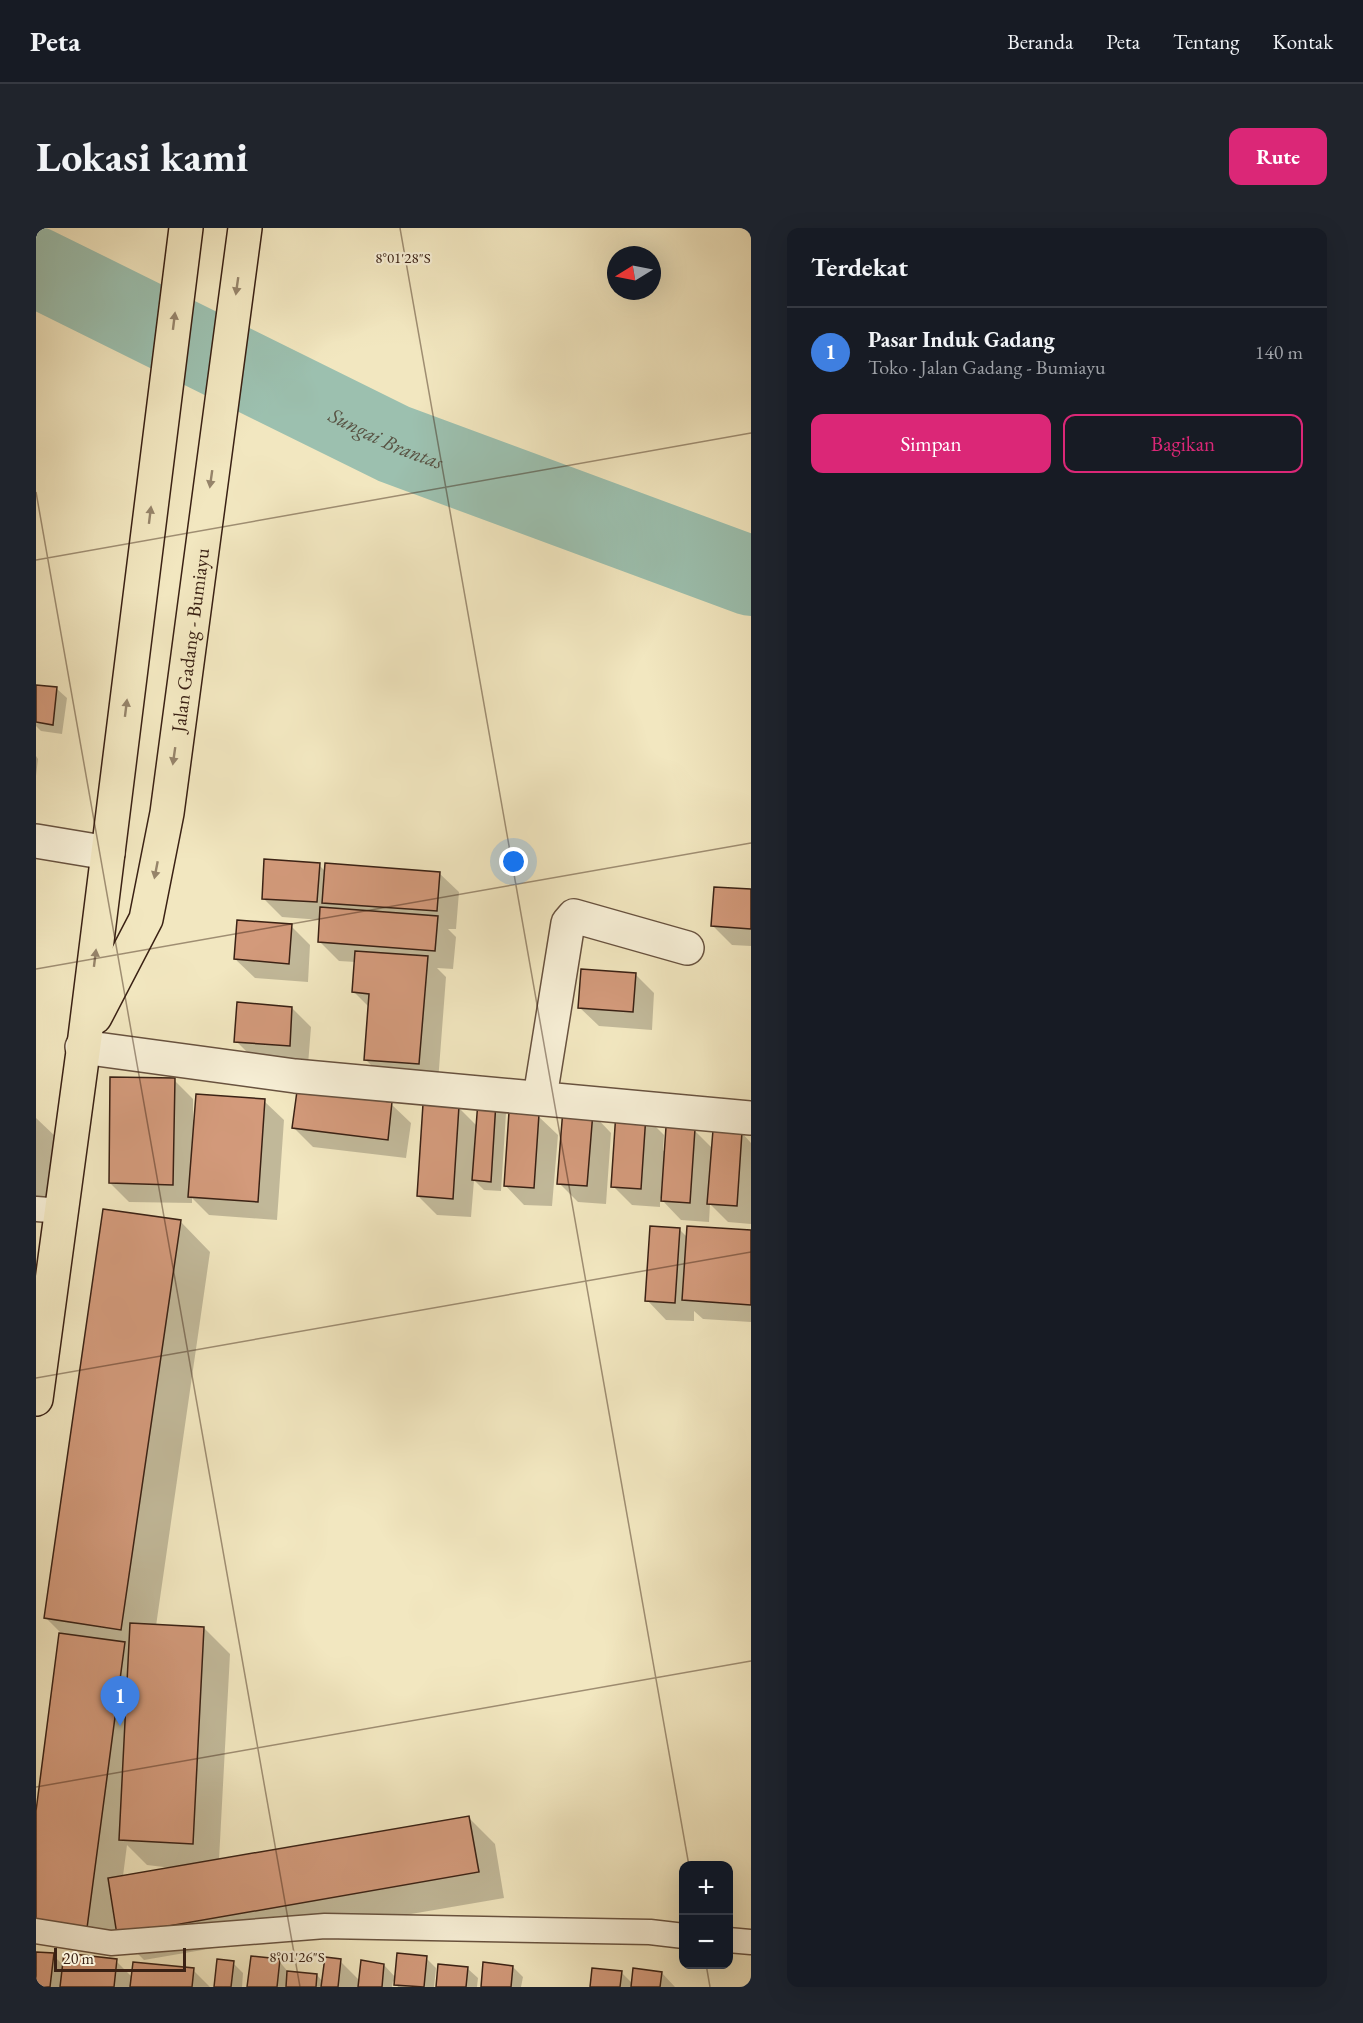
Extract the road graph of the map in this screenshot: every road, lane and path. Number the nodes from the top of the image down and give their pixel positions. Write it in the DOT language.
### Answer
graph roads {
  1 [pos="186,228"];
  2 [pos="245,228"];
  3 [pos="36,841"];
  4 [pos="108,854"];
  5 [pos="687,948"];
  6 [pos="83,1042"];
  7 [pos="540,1097"];
  8 [pos="751,1118"];
  9 [pos="49,1210"];
  10 [pos="36,1399"];
  11 [pos="36,1930"];
  12 [pos="679,1936"];
  13 [pos="733,1940"];
  14 [pos="751,1942"];
  4 -- 1 [label="main road, Jalan Gadang - Bumiayu, one-way"];
  2 -- 6 [label="main road, Jalan Gadang - Bumiayu, one-way"];
  3 -- 4 [label="street"];
  6 -- 4 [label="main road, Jalan Gadang - Bumiayu, one-way"];
  5 -- 7 [label="street"];
  6 -- 7 [label="street"];
  6 -- 9 [label="main road, Jalan Gadang - Bumiayu"];
  7 -- 8 [label="street"];
  9 -- 10 [label="main road, Jalan Gadang - Bumiayu"];
  11 -- 12 [label="lane"];
  13 -- 14 [label="lane"];
}
